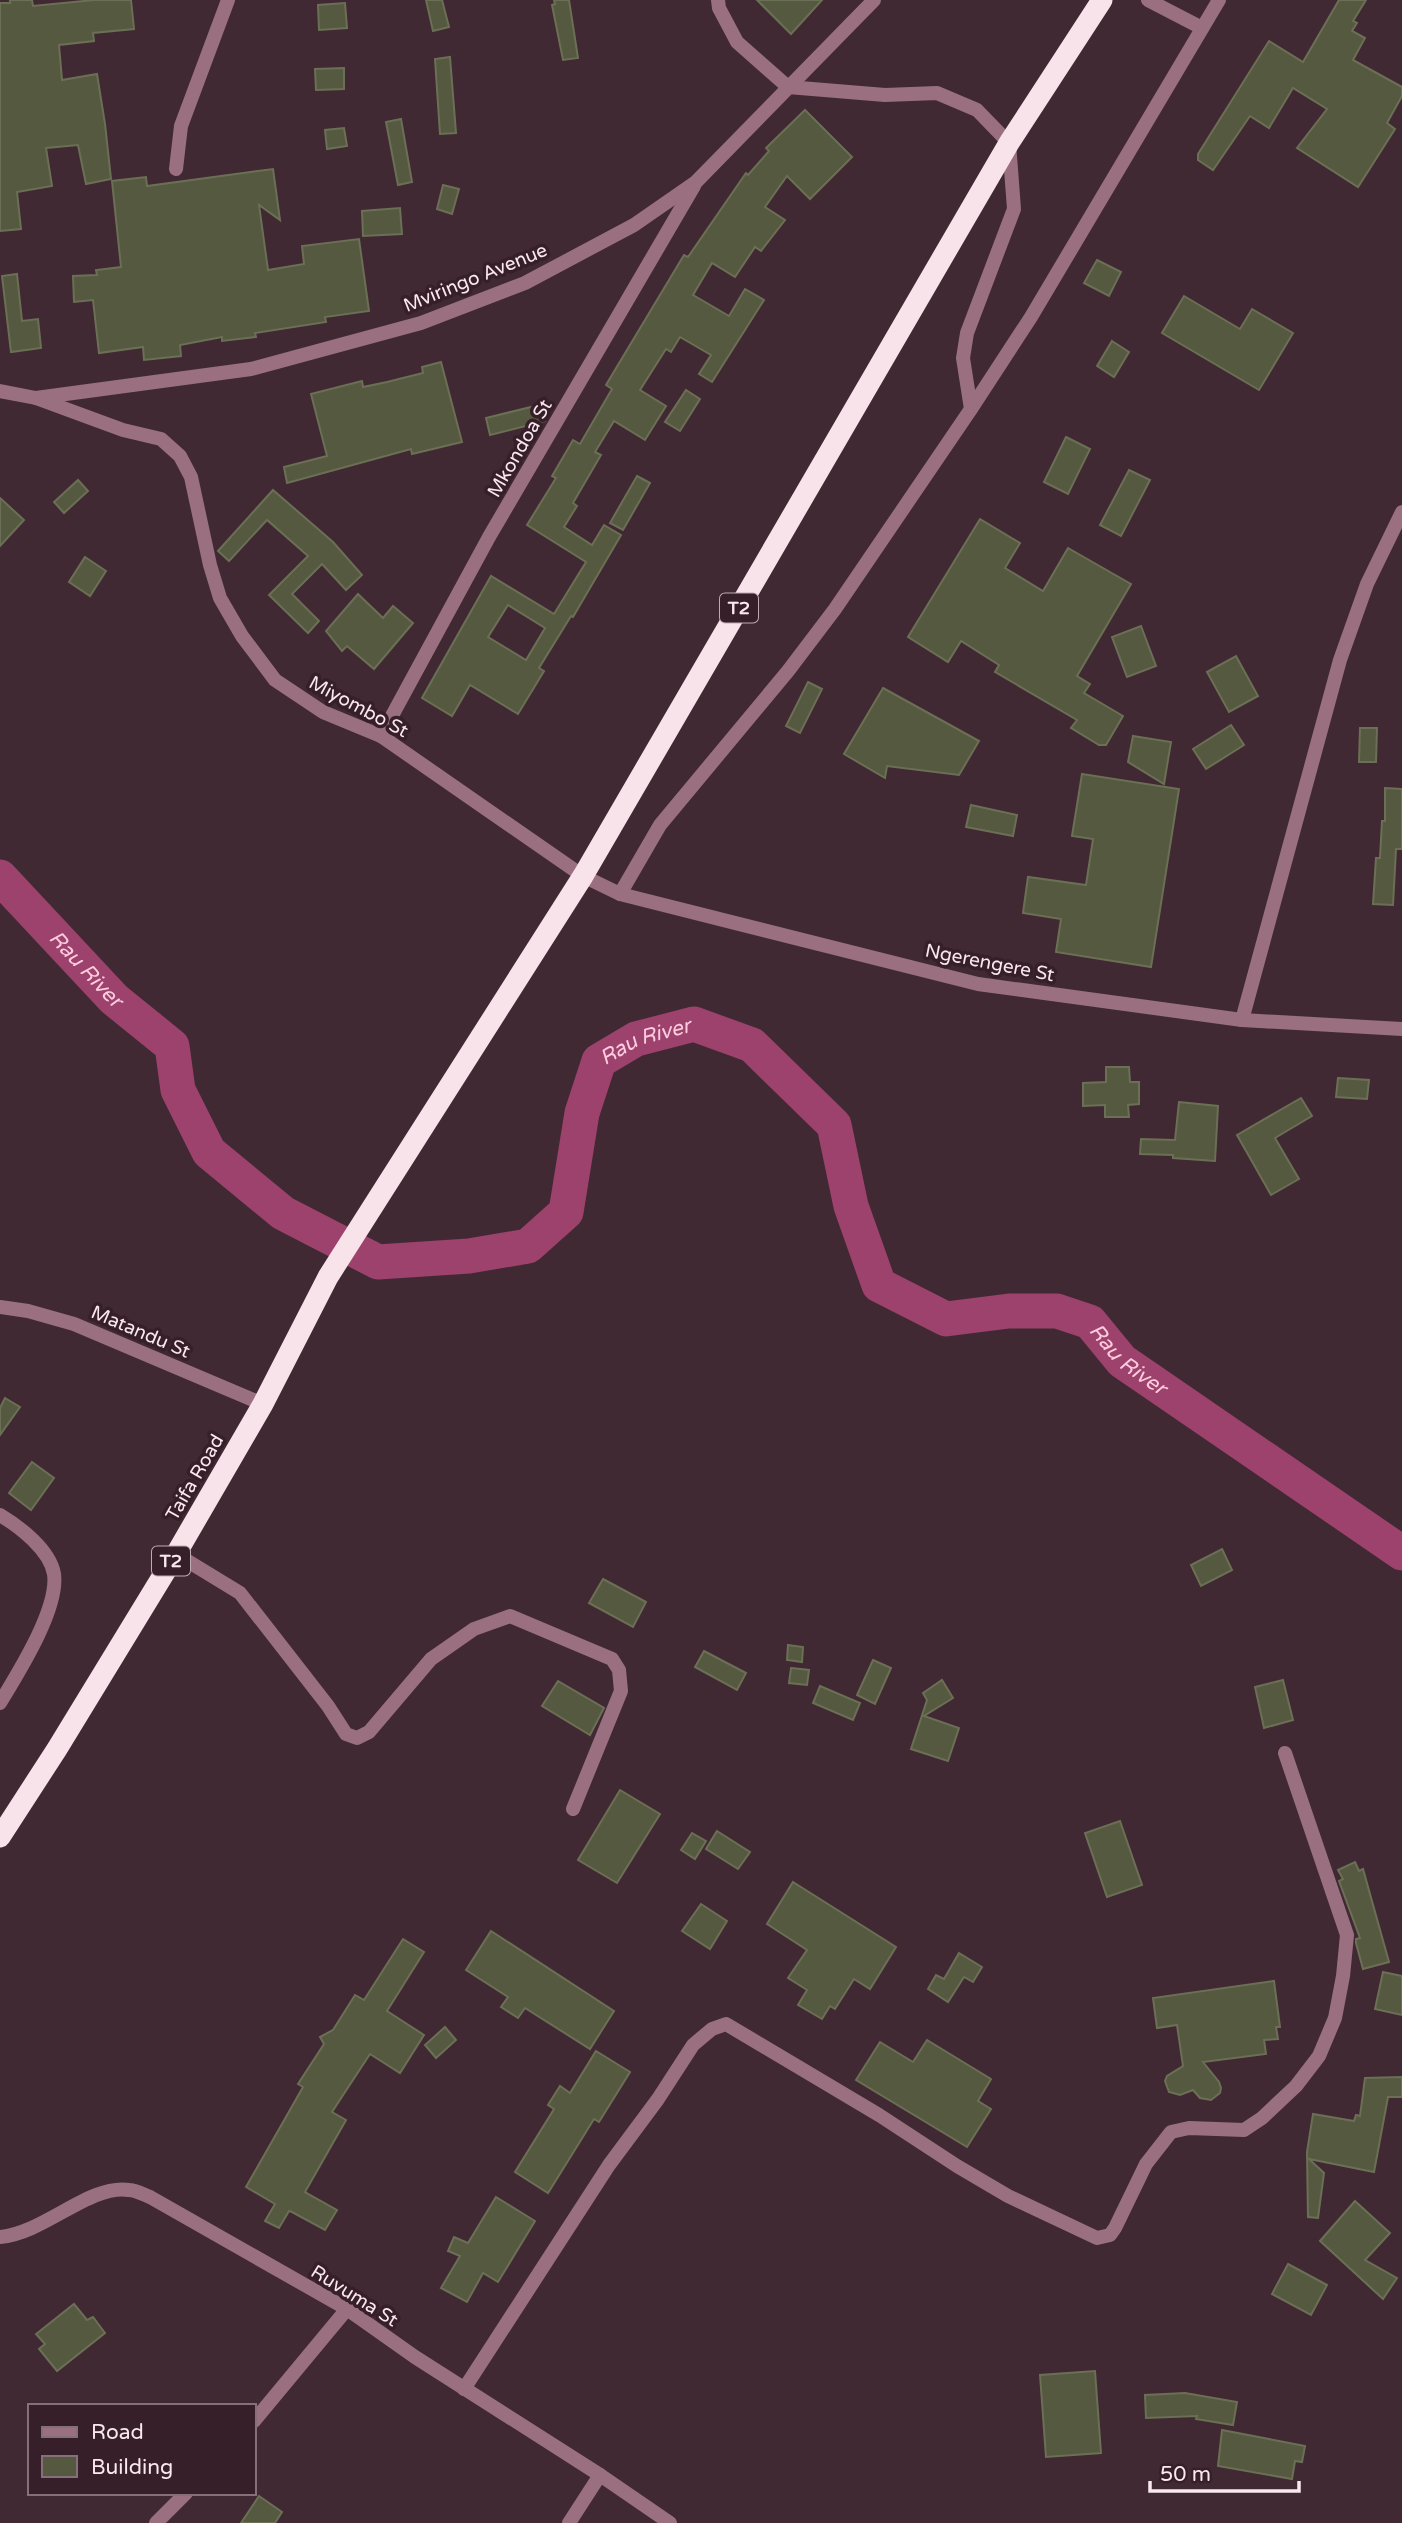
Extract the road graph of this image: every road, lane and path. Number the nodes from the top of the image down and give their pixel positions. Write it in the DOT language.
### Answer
graph roads {
  1 [pos="228,0"];
  2 [pos="718,0"];
  3 [pos="874,0"];
  4 [pos="1102,0"];
  5 [pos="1148,0"];
  6 [pos="1219,0"];
  7 [pos="1202,28"];
  8 [pos="788,87"];
  9 [pos="1009,143"];
  10 [pos="176,169"];
  11 [pos="696,182"];
  12 [pos="0,391"];
  13 [pos="36,398"];
  14 [pos="971,409"];
  15 [pos="1402,512"];
  16 [pos="381,736"];
  17 [pos="583,876"];
  18 [pos="620,894"];
  19 [pos="1242,1020"];
  20 [pos="1402,1029"];
  21 [pos="0,1307"];
  22 [pos="263,1404"];
  23 [pos="0,1515"];
  24 [pos="176,1554"];
  25 [pos="0,1703"];
  26 [pos="1285,1753"];
  27 [pos="573,1809"];
  28 [pos="0,1837"];
  29 [pos="0,2237"];
  30 [pos="347,2309"];
  31 [pos="464,2389"];
  32 [pos="256,2419"];
  33 [pos="600,2474"];
  34 [pos="184,2495"];
  35 [pos="156,2523"];
  36 [pos="569,2523"];
  37 [pos="670,2523"];
  1 -- 10 [label="street"];
  2 -- 8 [label="street"];
  3 -- 8 [label="street, Mviringo Avenue"];
  4 -- 9 [label="highway, T2"];
  5 -- 7 [label="street"];
  6 -- 7 [label="street"];
  7 -- 14 [label="street"];
  8 -- 9 [label="street"];
  8 -- 11 [label="street, Mviringo Avenue"];
  9 -- 14 [label="street"];
  9 -- 17 [label="highway, T2"];
  11 -- 13 [label="street, Mviringo Avenue"];
  11 -- 16 [label="street, Mkondoa St"];
  12 -- 13 [label="street, Mviringo Avenue"];
  13 -- 16 [label="street, Miyombo St"];
  14 -- 18 [label="street"];
  15 -- 19 [label="street"];
  16 -- 17 [label="street, Miyombo St"];
  17 -- 18 [label="street, Ngerengere St"];
  17 -- 22 [label="highway, Taifa Road / T2"];
  18 -- 19 [label="street, Ngerengere St"];
  19 -- 20 [label="street, Ngerengere St"];
  21 -- 22 [label="street, Matandu St"];
  22 -- 24 [label="highway, Taifa Road / T2"];
  23 -- 25 [label="street"];
  24 -- 27 [label="street"];
  24 -- 28 [label="highway, Taifa Road / T2"];
  26 -- 31 [label="street"];
  29 -- 30 [label="street, Ruvuma St"];
  30 -- 31 [label="street, Ruvuma St"];
  30 -- 32 [label="street"];
  31 -- 33 [label="street, Ruvuma St"];
  33 -- 36 [label="street"];
  33 -- 37 [label="street, Ruvuma St"];
  34 -- 35 [label="street"];
}
